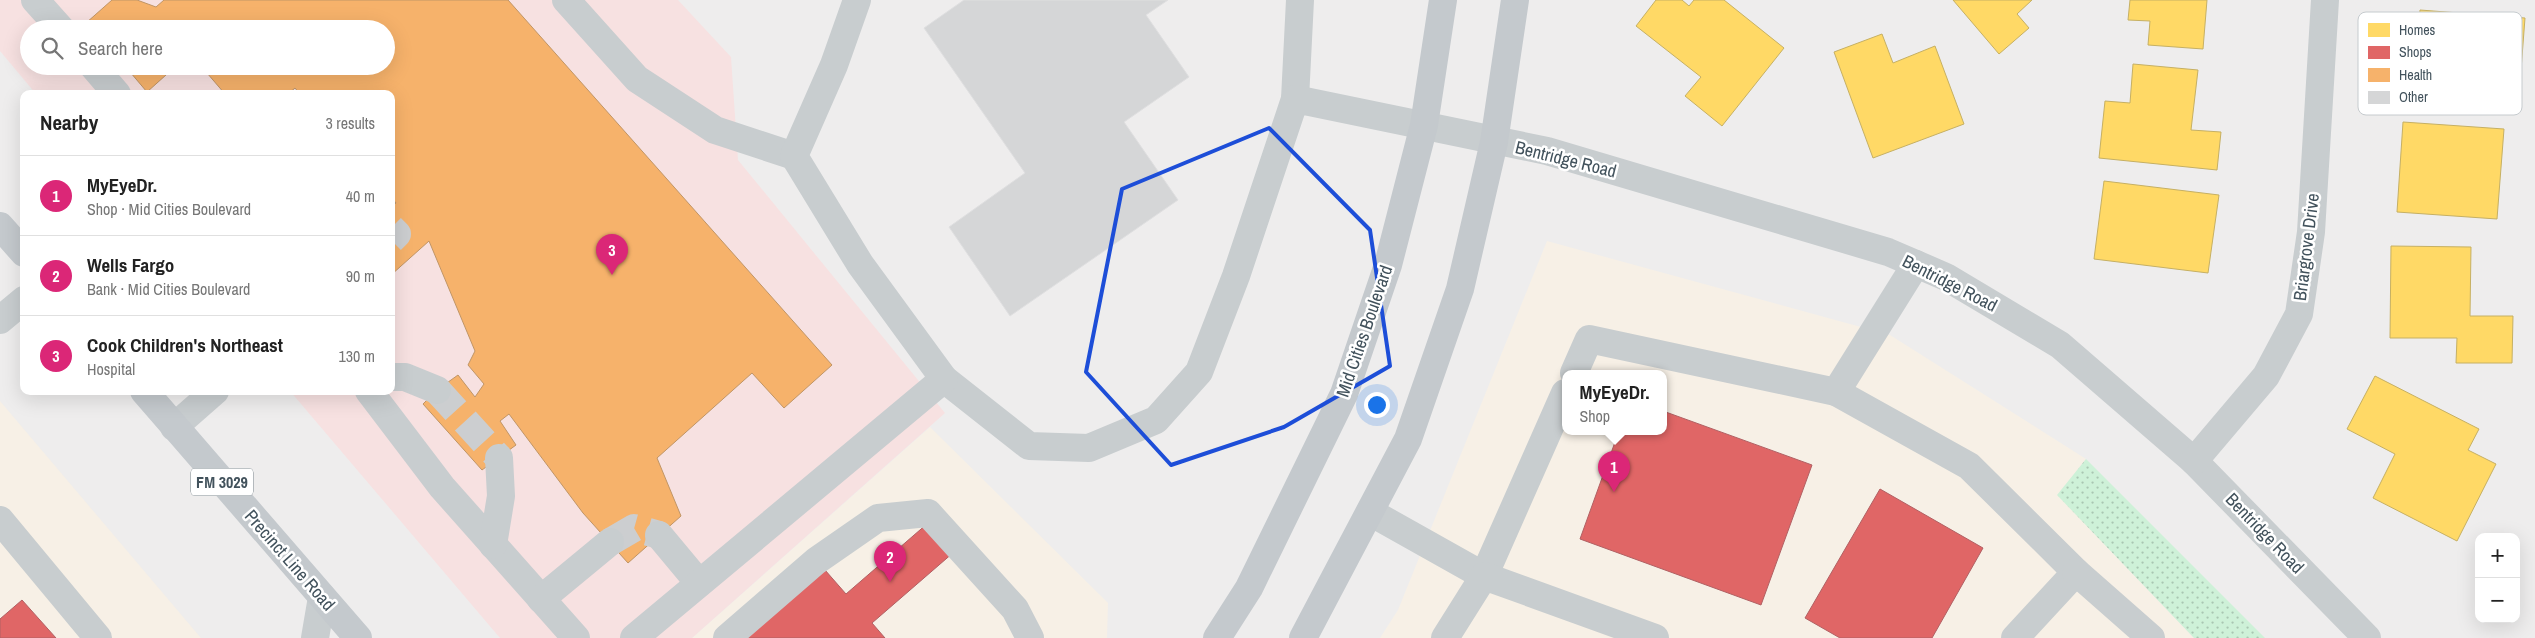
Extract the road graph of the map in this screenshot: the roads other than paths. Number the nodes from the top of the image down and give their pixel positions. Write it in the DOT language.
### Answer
graph roads {
  1 [pos="35,0"];
  2 [pos="566,0"];
  3 [pos="857,0"];
  4 [pos="1300,0"];
  5 [pos="1443,0"];
  6 [pos="1515,0"];
  7 [pos="2325,0"];
  8 [pos="53,20"];
  9 [pos="101,75"];
  10 [pos="114,90"];
  11 [pos="1294,99"];
  12 [pos="1424,125"];
  13 [pos="1494,142"];
  14 [pos="794,156"];
  15 [pos="0,226"];
  16 [pos="20,248"];
  17 [pos="1916,264"];
  18 [pos="20,303"];
  19 [pos="0,320"];
  20 [pos="1575,370"];
  21 [pos="395,377"];
  22 [pos="944,380"];
  23 [pos="437,390"];
  24 [pos="1836,392"];
  25 [pos="147,395"];
  26 [pos="210,395"];
  27 [pos="372,395"];
  28 [pos="1562,400"];
  29 [pos="174,426"];
  30 [pos="499,458"];
  31 [pos="2194,461"];
  32 [pos="1370,512"];
  33 [pos="0,520"];
  34 [pos="659,535"];
  35 [pos="610,542"];
  36 [pos="493,545"];
  37 [pos="2076,572"];
  38 [pos="1484,576"];
  39 [pos="699,583"];
  40 [pos="322,597"];
  41 [pos="541,599"];
  42 [pos="98,638"];
  43 [pos="315,638"];
  44 [pos="358,638"];
  45 [pos="576,638"];
  46 [pos="634,638"];
  47 [pos="727,638"];
  48 [pos="1030,638"];
  49 [pos="1217,638"];
  50 [pos="1303,638"];
  51 [pos="1446,638"];
  52 [pos="1655,638"];
  53 [pos="2015,638"];
  54 [pos="2151,638"];
  55 [pos="2367,638"];
  1 -- 8 [label="street"];
  2 -- 14 [label="street"];
  3 -- 14 [label="street"];
  4 -- 11 [label="street"];
  5 -- 12 [label="main road, Mid Cities Boulevard"];
  6 -- 13 [label="main road"];
  7 -- 31 [label="street, Briargrove Drive"];
  9 -- 10 [label="street"];
  11 -- 12 [label="street, Bentridge Road"];
  11 -- 22 [label="street"];
  12 -- 13 [label="street, Bentridge Road"];
  12 -- 49 [label="main road, Mid Cities Boulevard"];
  13 -- 17 [label="street, Bentridge Road"];
  13 -- 32 [label="main road"];
  14 -- 22 [label="street"];
  15 -- 16 [label="main road"];
  17 -- 24 [label="street"];
  17 -- 31 [label="street, Bentridge Road"];
  18 -- 19 [label="street"];
  20 -- 24 [label="street"];
  21 -- 23 [label="street"];
  22 -- 39 [label="street"];
  24 -- 37 [label="street"];
  25 -- 29 [label="main road, Precinct Line Road / FM 3029"];
  26 -- 29 [label="street"];
  27 -- 36 [label="street"];
  28 -- 38 [label="street"];
  29 -- 40 [label="main road, Precinct Line Road / FM 3029"];
  30 -- 36 [label="street"];
  31 -- 55 [label="street, Bentridge Road"];
  32 -- 38 [label="street"];
  32 -- 50 [label="main road"];
  33 -- 42 [label="street"];
  34 -- 39 [label="street"];
  35 -- 41 [label="street"];
  36 -- 41 [label="street"];
  37 -- 53 [label="street"];
  37 -- 54 [label="street"];
  38 -- 51 [label="street"];
  38 -- 52 [label="street"];
  39 -- 46 [label="street"];
  40 -- 43 [label="street"];
  40 -- 44 [label="main road, Precinct Line Road / FM 3029"];
  41 -- 45 [label="street"];
  47 -- 48 [label="street"];
}
